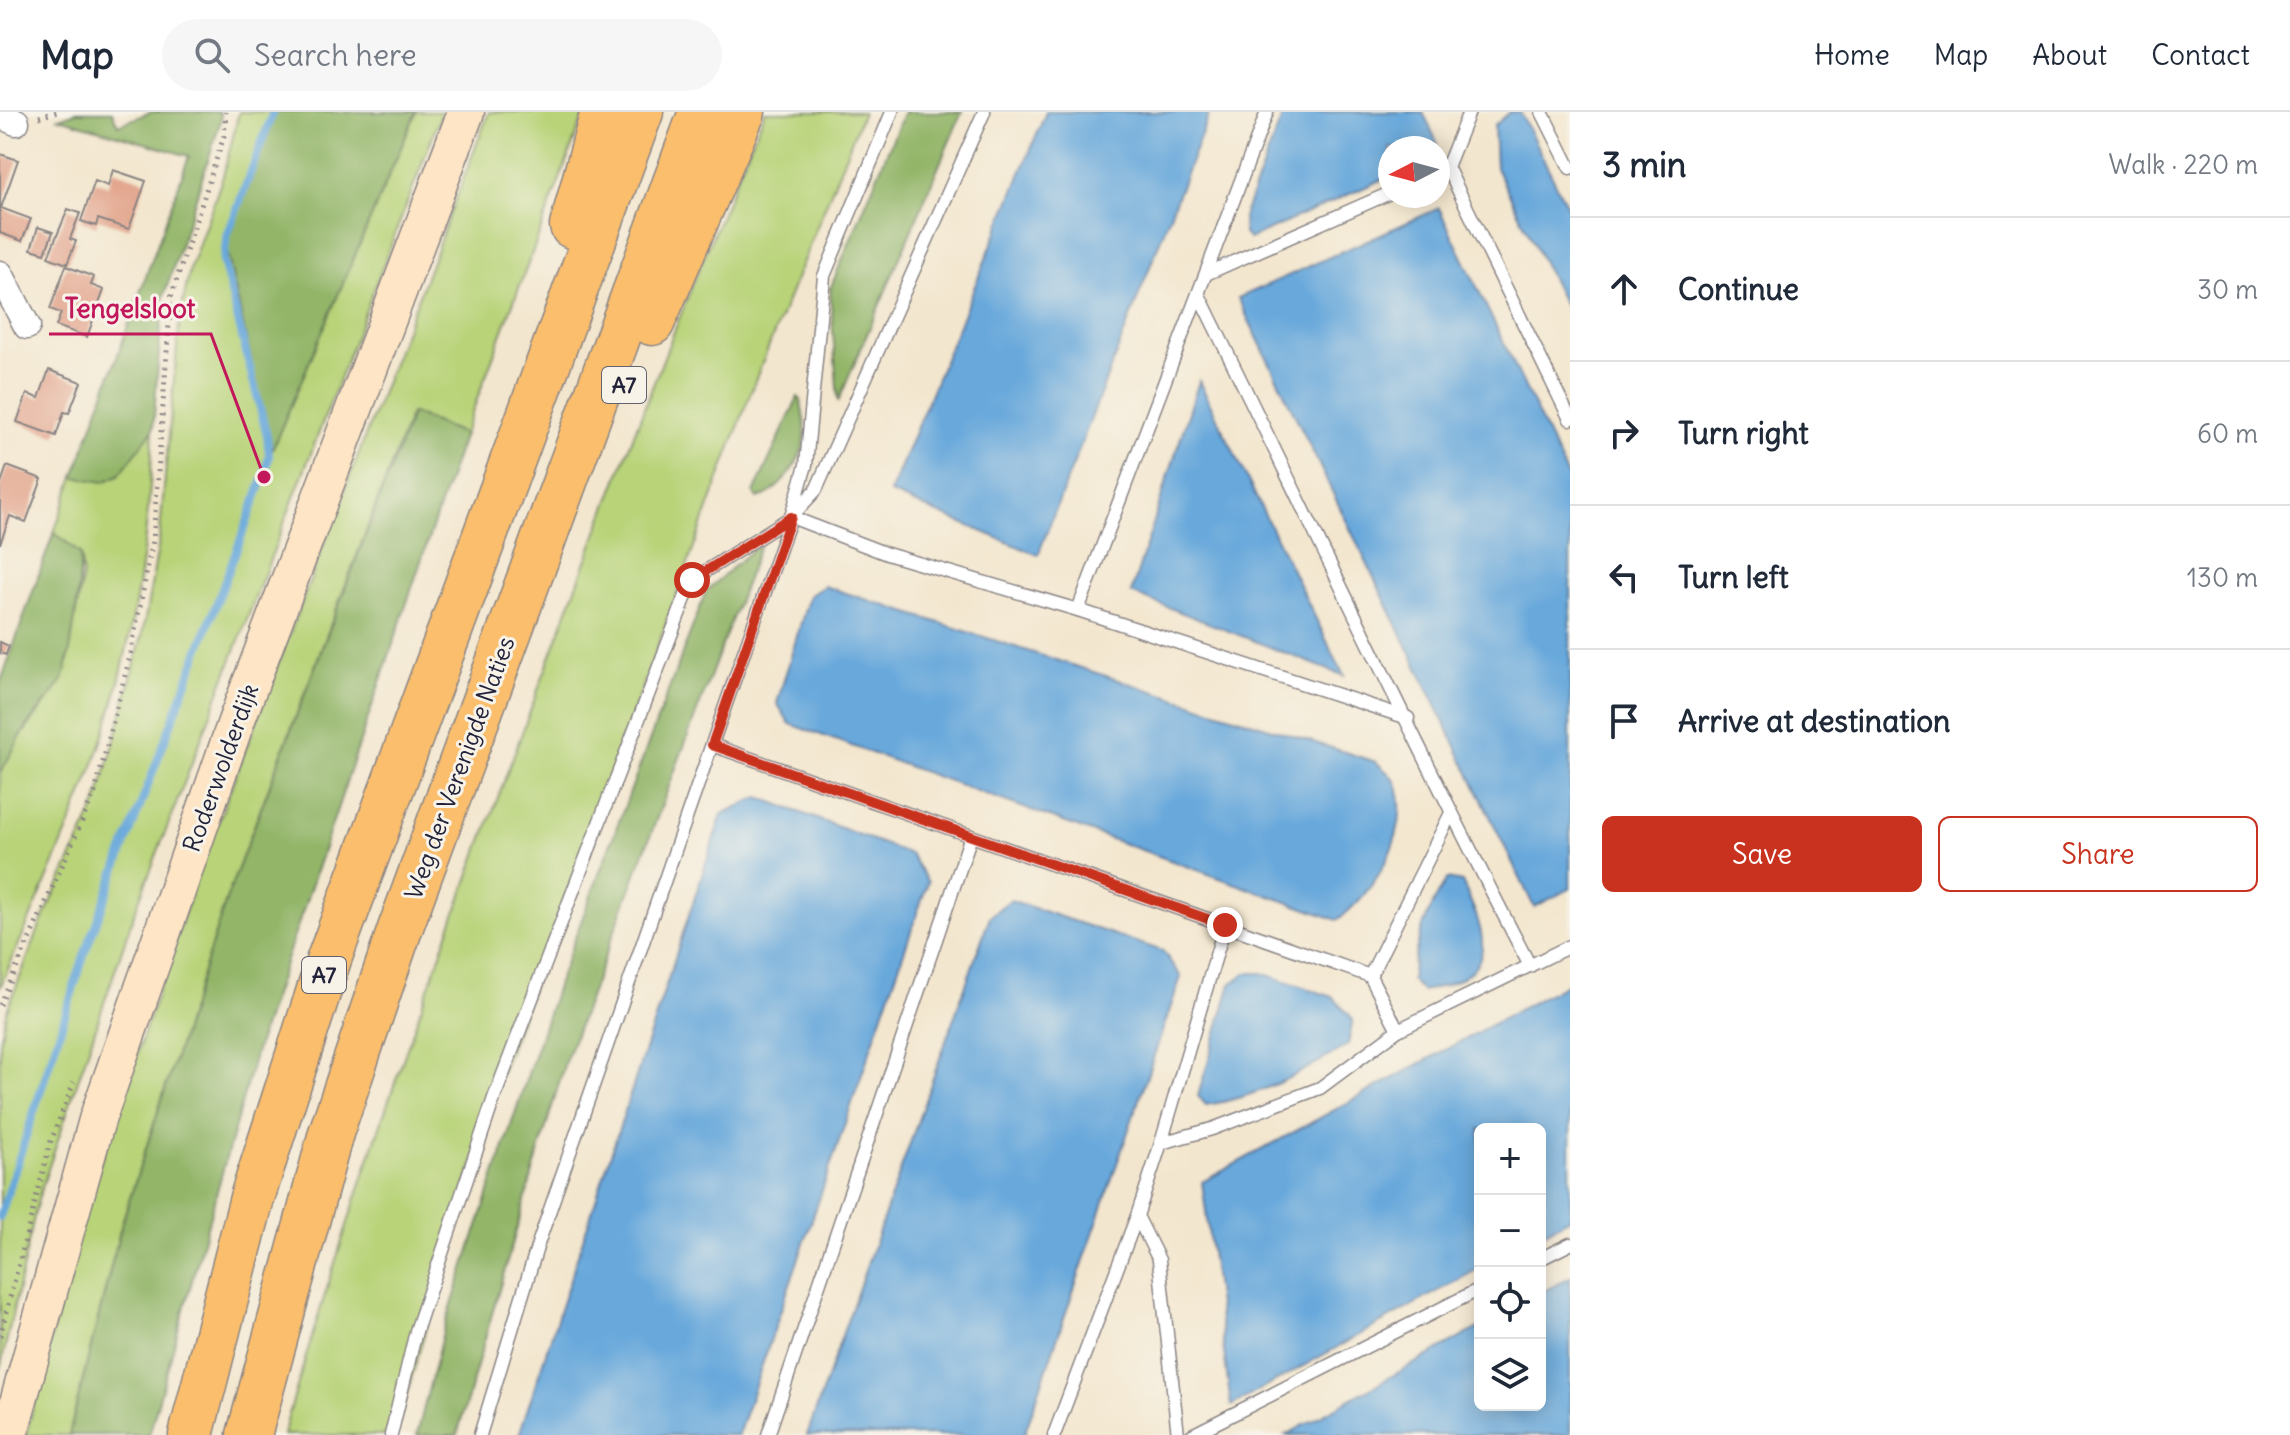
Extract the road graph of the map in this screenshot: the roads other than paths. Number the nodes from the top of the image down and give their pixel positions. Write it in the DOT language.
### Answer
graph roads {
  1 [pos="466,112"];
  2 [pos="603,112"];
  3 [pos="641,112"];
  4 [pos="701,112"];
  5 [pos="743,112"];
  6 [pos="892,112"];
  7 [pos="984,112"];
  8 [pos="1267,112"];
  9 [pos="1469,112"];
  10 [pos="1542,112"];
  11 [pos="1450,152"];
  12 [pos="1570,168"];
  13 [pos="1450,185"];
  14 [pos="1378,198"];
  15 [pos="0,274"];
  16 [pos="1206,274"];
  17 [pos="1199,295"];
  18 [pos="27,326"];
  19 [pos="1570,419"];
  20 [pos="791,517"];
  21 [pos="488,525"];
  22 [pos="1078,610"];
  23 [pos="501,657"];
  24 [pos="1408,718"];
  25 [pos="712,745"];
  26 [pos="1451,813"];
  27 [pos="971,836"];
  28 [pos="1225,925"];
  29 [pos="1570,946"];
  30 [pos="1530,966"];
  31 [pos="1370,976"];
  32 [pos="1398,1030"];
  33 [pos="1161,1143"];
  34 [pos="1137,1216"];
  35 [pos="1570,1244"];
  36 [pos="1546,1256"];
  37 [pos="1474,1292"];
  38 [pos="9,1435"];
  39 [pos="191,1435"];
  40 [pos="249,1435"];
  41 [pos="391,1435"];
  42 [pos="480,1435"];
  43 [pos="768,1435"];
  44 [pos="1054,1435"];
  45 [pos="1178,1435"];
  46 [pos="1192,1435"];
  1 -- 38 [label="street, Roderwolderdijk"];
  2 -- 21 [label="highway, A7"];
  3 -- 21 [label="highway, A7"];
  4 -- 23 [label="highway, Weg der Verenigde Naties / A7"];
  5 -- 23 [label="highway, A7"];
  6 -- 20 [label="lane"];
  7 -- 20 [label="lane"];
  8 -- 16 [label="lane"];
  9 -- 11 [label="lane"];
  10 -- 12 [label="lane"];
  13 -- 19 [label="lane"];
  14 -- 16 [label="lane"];
  15 -- 18 [label="street"];
  16 -- 17 [label="lane"];
  17 -- 22 [label="lane"];
  17 -- 24 [label="lane"];
  20 -- 22 [label="lane"];
  20 -- 25 [label="lane"];
  20 -- 41 [label="lane"];
  21 -- 39 [label="highway, A7"];
  22 -- 24 [label="lane"];
  23 -- 40 [label="highway, Weg der Verenigde Naties / A7"];
  24 -- 26 [label="lane"];
  25 -- 27 [label="lane"];
  25 -- 42 [label="lane"];
  26 -- 30 [label="lane"];
  26 -- 31 [label="lane"];
  27 -- 28 [label="lane"];
  27 -- 43 [label="lane"];
  28 -- 31 [label="lane"];
  28 -- 33 [label="lane"];
  29 -- 30 [label="lane"];
  30 -- 32 [label="lane"];
  31 -- 32 [label="lane"];
  32 -- 33 [label="lane"];
  33 -- 34 [label="lane"];
  34 -- 44 [label="lane"];
  34 -- 45 [label="lane"];
  35 -- 36 [label="lane"];
  37 -- 46 [label="lane"];
}
